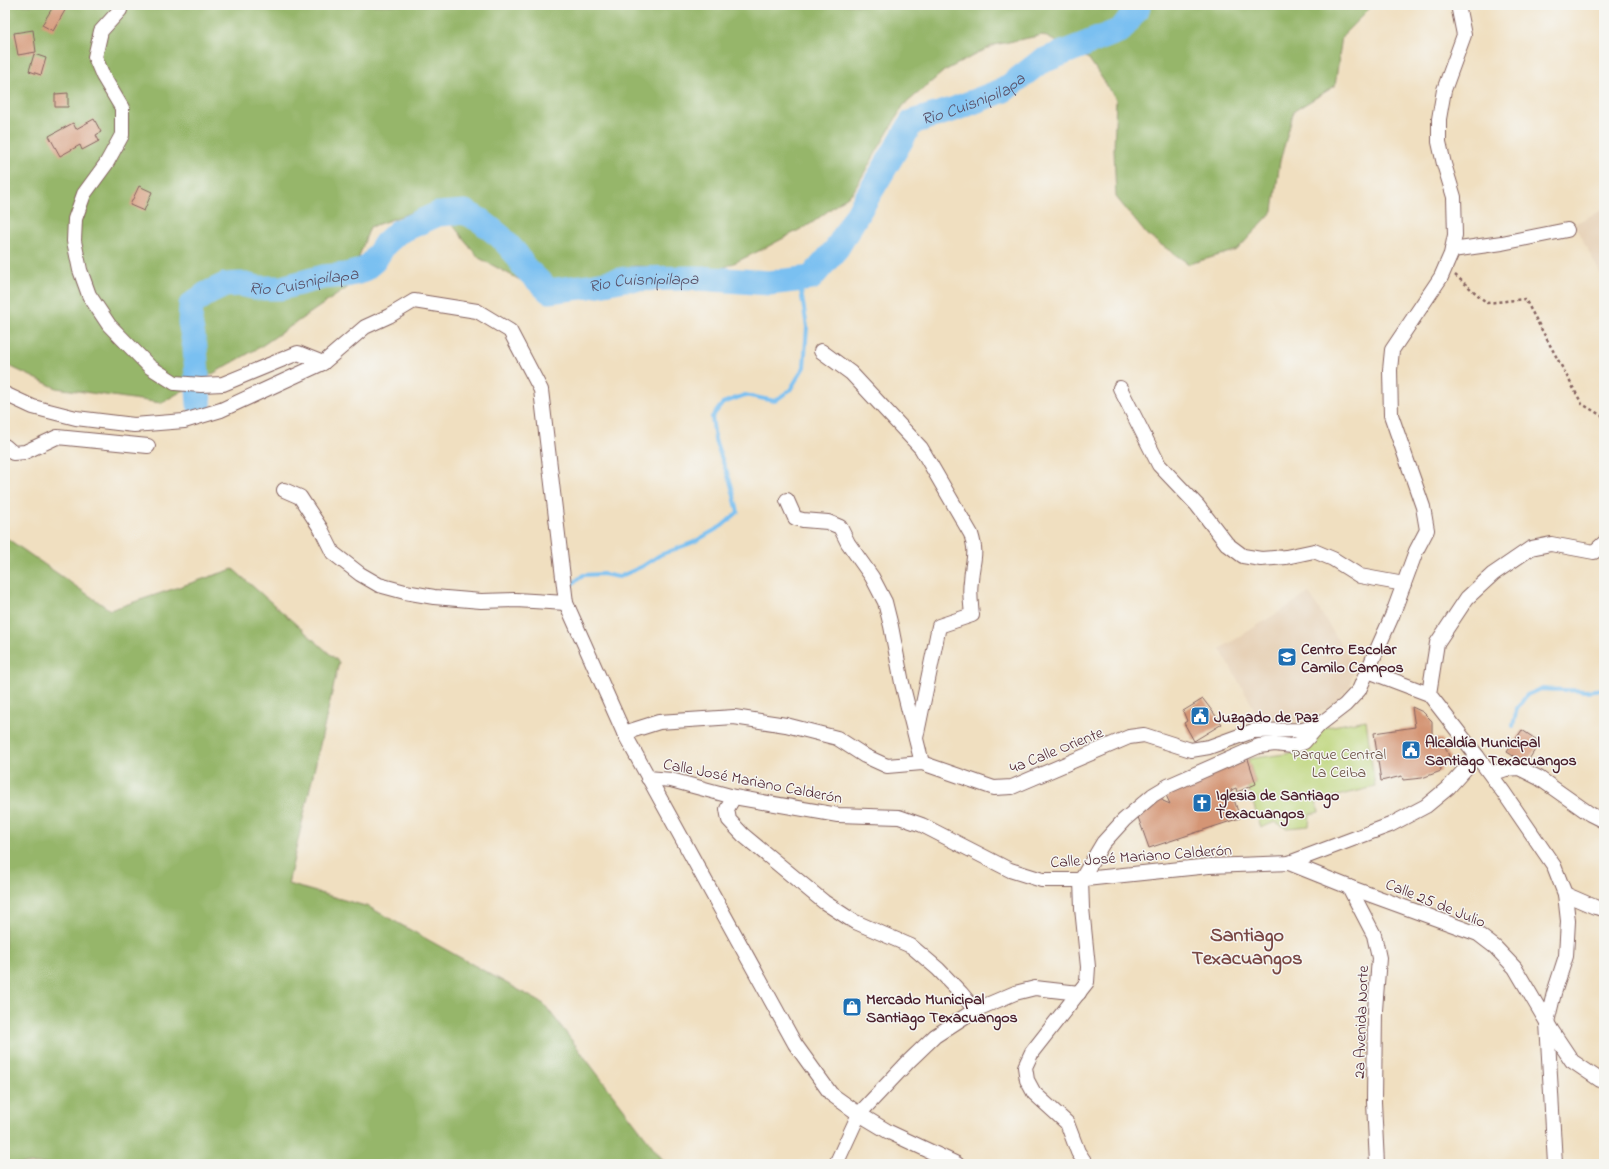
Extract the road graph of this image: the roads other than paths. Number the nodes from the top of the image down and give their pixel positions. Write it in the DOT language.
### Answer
graph roads {
  1 [pos="121,5"];
  2 [pos="1458,5"];
  3 [pos="1567,230"];
  4 [pos="1452,250"];
  5 [pos="821,351"];
  6 [pos="323,363"];
  7 [pos="1120,388"];
  8 [pos="5,394"];
  9 [pos="5,446"];
  10 [pos="148,446"];
  11 [pos="284,490"];
  12 [pos="787,500"];
  13 [pos="1604,543"];
  14 [pos="1404,584"];
  15 [pos="566,603"];
  16 [pos="1368,671"];
  17 [pos="1429,694"];
  18 [pos="1319,724"];
  19 [pos="624,733"];
  20 [pos="916,738"];
  21 [pos="1477,756"];
  22 [pos="922,763"];
  23 [pos="1491,774"];
  24 [pos="648,778"];
  25 [pos="734,797"];
  26 [pos="1604,821"];
  27 [pos="1289,862"];
  28 [pos="1080,880"];
  29 [pos="1349,887"];
  30 [pos="1564,894"];
  31 [pos="1604,909"];
  32 [pos="1079,993"];
  33 [pos="975,1010"];
  34 [pos="1547,1022"];
  35 [pos="1604,1081"];
  36 [pos="859,1114"];
  37 [pos="836,1164"];
  38 [pos="957,1164"];
  39 [pos="1086,1164"];
  40 [pos="1377,1164"];
  41 [pos="1555,1164"];
  1 -- 6 [label="street"];
  2 -- 4 [label="street"];
  3 -- 4 [label="street"];
  4 -- 14 [label="street"];
  5 -- 20 [label="street"];
  6 -- 8 [label="street"];
  6 -- 15 [label="street"];
  7 -- 14 [label="street"];
  9 -- 10 [label="street"];
  11 -- 15 [label="street"];
  12 -- 20 [label="street"];
  13 -- 17 [label="street"];
  14 -- 16 [label="street"];
  15 -- 19 [label="street"];
  16 -- 17 [label="street"];
  16 -- 18 [label="street"];
  17 -- 21 [label="street"];
  18 -- 22 [label="street, 4a Calle Oriente"];
  18 -- 28 [label="street"];
  19 -- 22 [label="street, 4a Calle Oriente"];
  19 -- 24 [label="street"];
  20 -- 22 [label="street"];
  21 -- 23 [label="street"];
  21 -- 27 [label="street, Calle José Mariano Calderón"];
  23 -- 26 [label="street"];
  23 -- 30 [label="street"];
  24 -- 25 [label="street, Calle José Mariano Calderón"];
  24 -- 36 [label="street"];
  25 -- 28 [label="street, Calle José Mariano Calderón"];
  25 -- 33 [label="street"];
  27 -- 28 [label="street, Calle José Mariano Calderón"];
  27 -- 29 [label="street, Calle 25 de Julio"];
  28 -- 32 [label="street"];
  29 -- 34 [label="street, Calle 25 de Julio"];
  29 -- 40 [label="street, 2a Avenida Norte"];
  30 -- 31 [label="street"];
  30 -- 34 [label="street"];
  32 -- 33 [label="street"];
  32 -- 39 [label="street"];
  33 -- 36 [label="street"];
  34 -- 35 [label="street, Calle 25 de Julio"];
  34 -- 41 [label="street"];
  36 -- 37 [label="street"];
  36 -- 38 [label="street"];
}
